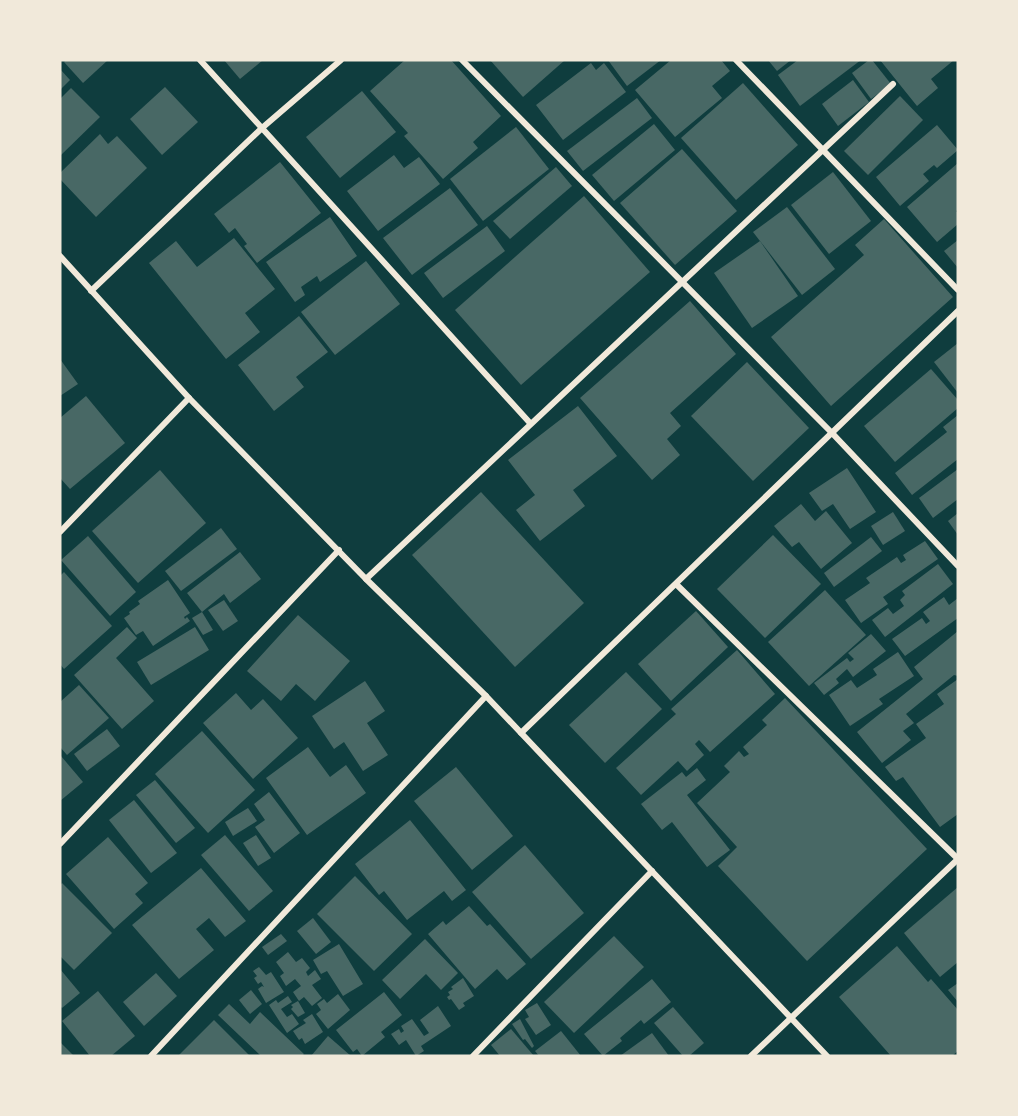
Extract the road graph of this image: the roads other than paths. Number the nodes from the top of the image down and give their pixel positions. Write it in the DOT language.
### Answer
graph roads {
  1 [pos="200,60"];
  2 [pos="341,60"];
  3 [pos="462,60"];
  4 [pos="736,60"];
  5 [pos="893,84"];
  6 [pos="262,128"];
  7 [pos="822,150"];
  8 [pos="60,256"];
  9 [pos="682,282"];
  10 [pos="958,290"];
  11 [pos="91,291"];
  12 [pos="958,311"];
  13 [pos="189,399"];
  14 [pos="530,423"];
  15 [pos="832,433"];
  16 [pos="60,532"];
  17 [pos="339,550"];
  18 [pos="958,566"];
  19 [pos="366,579"];
  20 [pos="676,584"];
  21 [pos="486,696"];
  22 [pos="521,733"];
  23 [pos="60,844"];
  24 [pos="958,859"];
  25 [pos="652,871"];
  26 [pos="790,1017"];
  27 [pos="151,1056"];
  28 [pos="473,1056"];
  29 [pos="750,1056"];
  30 [pos="827,1056"];
  1 -- 6 [label="street"];
  2 -- 6 [label="street"];
  3 -- 9 [label="street"];
  4 -- 7 [label="street"];
  5 -- 7 [label="street"];
  6 -- 11 [label="street"];
  6 -- 14 [label="street"];
  7 -- 9 [label="street"];
  7 -- 10 [label="street"];
  8 -- 11 [label="street"];
  9 -- 14 [label="street"];
  9 -- 15 [label="street"];
  11 -- 13 [label="street"];
  12 -- 15 [label="street"];
  13 -- 16 [label="street"];
  13 -- 17 [label="street"];
  14 -- 19 [label="street"];
  15 -- 18 [label="street"];
  15 -- 20 [label="street"];
  17 -- 19 [label="street"];
  17 -- 23 [label="street"];
  19 -- 21 [label="street"];
  20 -- 22 [label="street"];
  20 -- 24 [label="street"];
  21 -- 22 [label="street"];
  21 -- 27 [label="street"];
  22 -- 25 [label="street"];
  24 -- 26 [label="street"];
  25 -- 26 [label="street"];
  25 -- 28 [label="street"];
  26 -- 29 [label="street"];
  26 -- 30 [label="street"];
}
